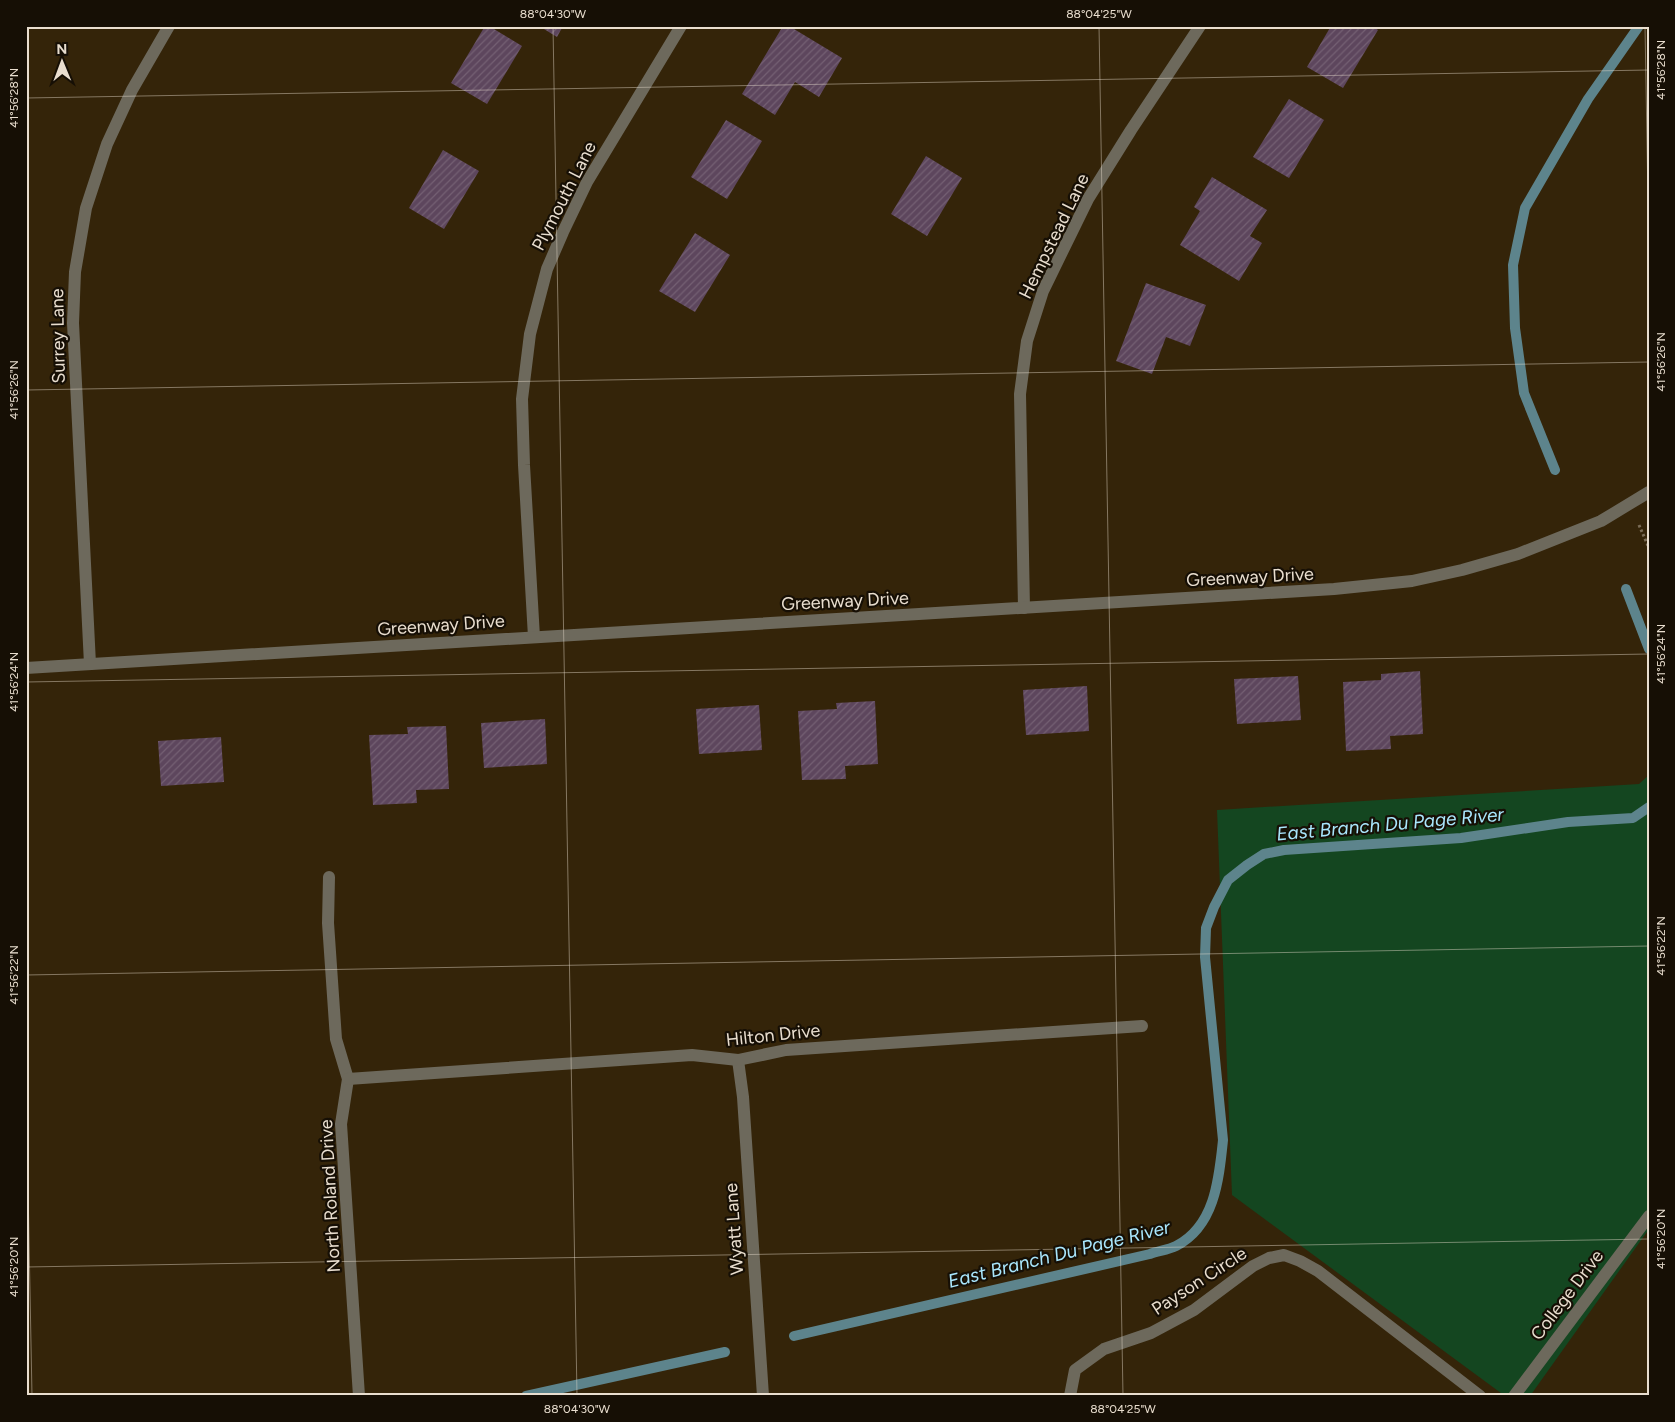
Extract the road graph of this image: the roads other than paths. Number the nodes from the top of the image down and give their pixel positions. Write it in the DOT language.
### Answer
graph roads {
  1 [pos="169,26"];
  2 [pos="681,26"];
  3 [pos="1200,26"];
  4 [pos="1649,492"];
  5 [pos="1024,608"];
  6 [pos="534,637"];
  7 [pos="90,664"];
  8 [pos="26,668"];
  9 [pos="329,877"];
  10 [pos="1142,1026"];
  11 [pos="738,1060"];
  12 [pos="348,1079"];
  13 [pos="1649,1216"];
  14 [pos="359,1396"];
  15 [pos="762,1396"];
  16 [pos="1070,1396"];
  17 [pos="1480,1396"];
  18 [pos="1514,1396"];
  1 -- 7 [label="street, Surrey Lane"];
  2 -- 6 [label="street, Plymouth Lane"];
  3 -- 5 [label="street, Hempstead Lane"];
  4 -- 5 [label="street, Greenway Drive"];
  5 -- 6 [label="street, Greenway Drive"];
  6 -- 7 [label="street, Greenway Drive"];
  7 -- 8 [label="street, Greenway Drive"];
  9 -- 12 [label="street, North Roland Drive"];
  10 -- 11 [label="street, Hilton Drive"];
  11 -- 12 [label="street, Hilton Drive"];
  11 -- 15 [label="street, Wyatt Lane"];
  12 -- 14 [label="street, North Roland Drive"];
  13 -- 18 [label="street, College Drive"];
  16 -- 17 [label="street, Payson Circle"];
}
